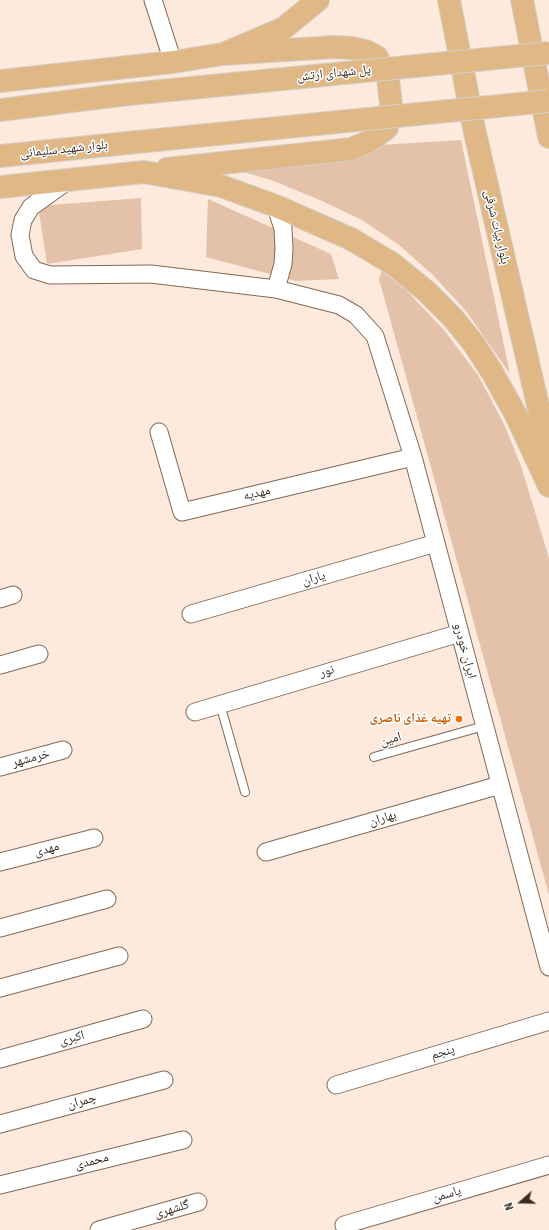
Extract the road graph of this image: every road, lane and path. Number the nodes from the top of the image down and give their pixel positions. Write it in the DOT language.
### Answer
graph roads {
  1 [pos="153,0"];
  2 [pos="318,0"];
  3 [pos="449,0"];
  4 [pos="522,0"];
  5 [pos="549,53"];
  6 [pos="223,54"];
  7 [pos="173,62"];
  8 [pos="0,80"];
  9 [pos="549,101"];
  10 [pos="0,110"];
  11 [pos="549,138"];
  12 [pos="0,156"];
  13 [pos="144,172"];
  14 [pos="70,179"];
  15 [pos="0,187"];
  16 [pos="276,206"];
  17 [pos="276,289"];
  18 [pos="160,432"];
  19 [pos="549,453"];
  20 [pos="413,457"];
  21 [pos="549,486"];
  22 [pos="436,543"];
  23 [pos="192,614"];
  24 [pos="460,633"];
  25 [pos="39,654"];
  26 [pos="0,665"];
  27 [pos="220,704"];
  28 [pos="195,712"];
  29 [pos="484,726"];
  30 [pos="63,750"];
  31 [pos="374,757"];
  32 [pos="0,767"];
  33 [pos="500,785"];
  34 [pos="245,792"];
  35 [pos="94,838"];
  36 [pos="266,852"];
  37 [pos="0,862"];
  38 [pos="107,899"];
  39 [pos="0,928"];
  40 [pos="119,956"];
  41 [pos="549,967"];
  42 [pos="0,988"];
  43 [pos="143,1019"];
  44 [pos="549,1021"];
  45 [pos="0,1058"];
  46 [pos="164,1080"];
  47 [pos="336,1085"];
  48 [pos="0,1124"];
  49 [pos="183,1140"];
  50 [pos="549,1165"];
  51 [pos="0,1185"];
  52 [pos="198,1202"];
  53 [pos="344,1225"];
  54 [pos="99,1230"];
  1 -- 7 [label="street"];
  2 -- 6 [label="main road"];
  3 -- 19 [label="main road, بلوار بیات شرقی"];
  4 -- 11 [label="main road"];
  5 -- 10 [label="main road, پل شهدای ارتش, bridge"];
  6 -- 7 [label="main road"];
  6 -- 13 [label="main road"];
  7 -- 8 [label="main road"];
  9 -- 12 [label="main road, بلوار شهید سلیمانی, bridge"];
  13 -- 14 [label="main road"];
  13 -- 16 [label="main road"];
  14 -- 15 [label="main road"];
  14 -- 17 [label="street"];
  16 -- 17 [label="street"];
  16 -- 21 [label="main road"];
  17 -- 20 [label="street, ایران خودرو"];
  18 -- 20 [label="street, مهدیه"];
  20 -- 22 [label="street, ایران خودرو"];
  22 -- 23 [label="street, یاران"];
  22 -- 24 [label="street, ایران خودرو"];
  24 -- 27 [label="street, نور"];
  24 -- 29 [label="street, ایران خودرو"];
  25 -- 26 [label="street"];
  27 -- 28 [label="street, نور"];
  27 -- 34 [label="lane"];
  29 -- 31 [label="lane, امین"];
  29 -- 33 [label="street, ایران خودرو"];
  30 -- 32 [label="street, خرمشهر"];
  33 -- 36 [label="street, بهاران"];
  33 -- 41 [label="street, ایران خودرو"];
  35 -- 37 [label="street, مهدی"];
  38 -- 39 [label="street"];
  40 -- 42 [label="street"];
  43 -- 45 [label="street, اکبری"];
  44 -- 47 [label="street, پنجم"];
  46 -- 48 [label="street, چمران"];
  49 -- 51 [label="street, محمدی"];
  50 -- 53 [label="street, یاسمن"];
  52 -- 54 [label="street, گلشهری"];
}
